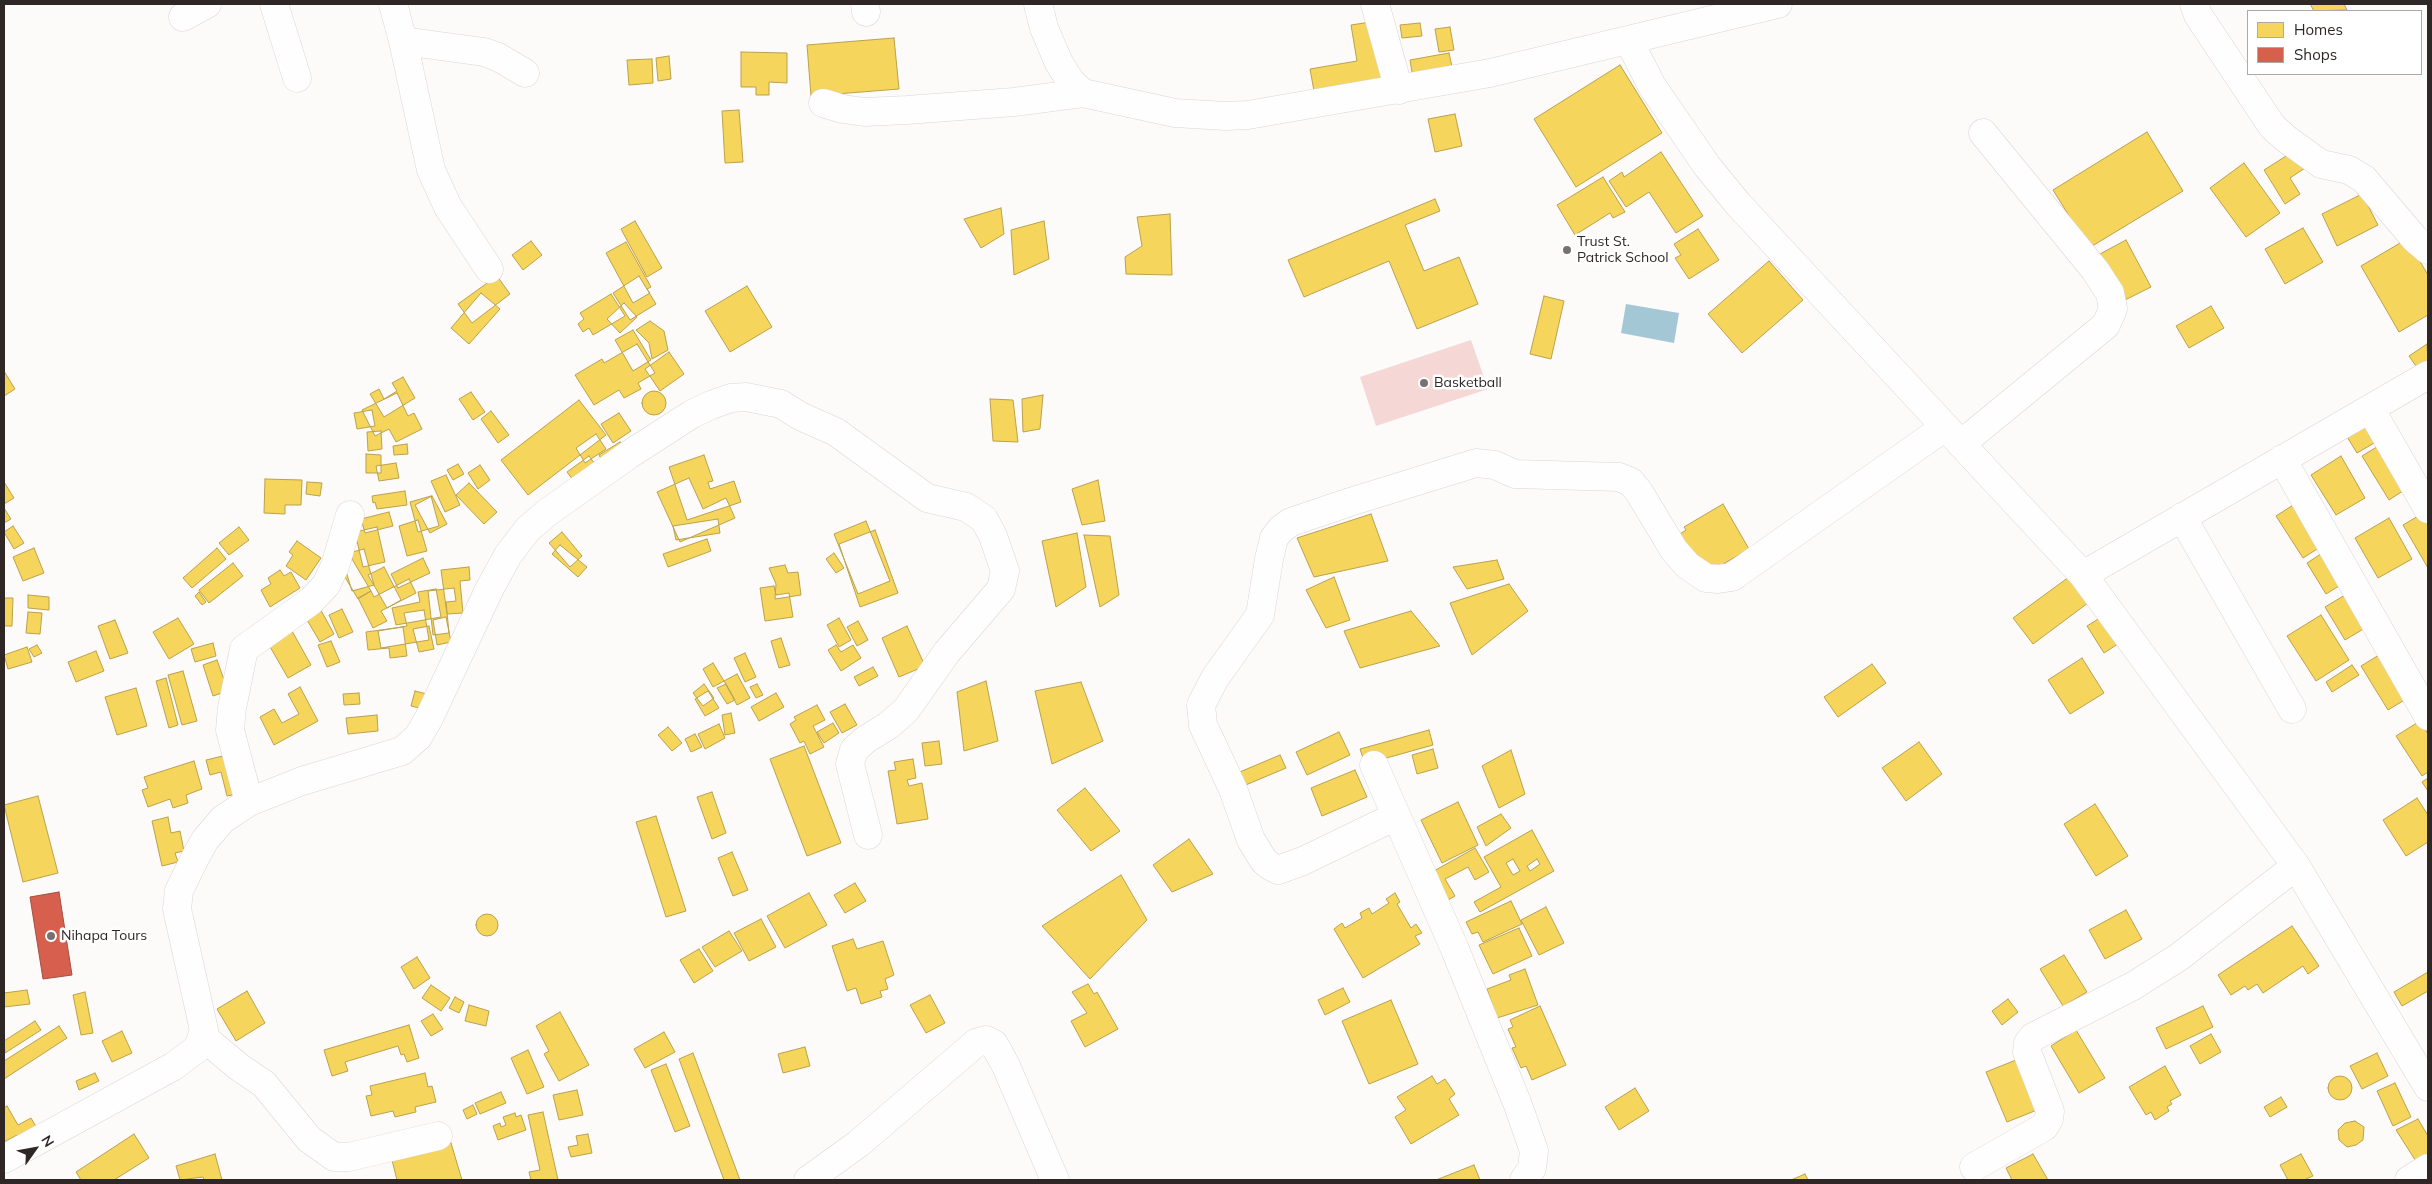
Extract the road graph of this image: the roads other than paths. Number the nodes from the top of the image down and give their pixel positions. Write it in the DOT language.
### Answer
graph roads {
  1 [pos="207,4"];
  2 [pos="274,4"];
  3 [pos="393,4"];
  4 [pos="1038,4"];
  5 [pos="1375,4"];
  6 [pos="1778,4"];
  7 [pos="2194,4"];
  8 [pos="184,17"];
  9 [pos="403,41"];
  10 [pos="1629,41"];
  11 [pos="525,73"];
  12 [pos="297,78"];
  13 [pos="1399,90"];
  14 [pos="1083,93"];
  15 [pos="823,103"];
  16 [pos="1983,133"];
  17 [pos="2428,250"];
  18 [pos="489,268"];
  19 [pos="2428,375"];
  20 [pos="2371,410"];
  21 [pos="1953,435"];
  22 [pos="2282,459"];
  23 [pos="2428,509"];
  24 [pos="350,514"];
  25 [pos="2182,517"];
  26 [pos="2083,575"];
  27 [pos="2292,709"];
  28 [pos="2428,716"];
  29 [pos="1374,765"];
  30 [pos="248,802"];
  31 [pos="1396,816"];
  32 [pos="868,835"];
  33 [pos="2296,866"];
  34 [pos="203,1037"];
  35 [pos="2428,1087"];
  36 [pos="438,1136"];
  37 [pos="4,1159"];
  38 [pos="1974,1167"];
  39 [pos="2428,1168"];
  40 [pos="808,1180"];
  41 [pos="1055,1180"];
  42 [pos="1524,1180"];
  43 [pos="2409,1180"];
  1 -- 8 [label="street"];
  2 -- 12 [label="street"];
  3 -- 9 [label="street"];
  4 -- 14 [label="street"];
  5 -- 13 [label="street"];
  6 -- 10 [label="street"];
  7 -- 17 [label="street"];
  9 -- 11 [label="street"];
  9 -- 18 [label="street"];
  10 -- 13 [label="street"];
  10 -- 21 [label="street"];
  13 -- 14 [label="street"];
  14 -- 15 [label="street"];
  16 -- 21 [label="street"];
  19 -- 20 [label="street"];
  20 -- 22 [label="street"];
  20 -- 23 [label="street"];
  21 -- 26 [label="street"];
  21 -- 31 [label="street"];
  22 -- 25 [label="street"];
  22 -- 28 [label="street"];
  24 -- 30 [label="street"];
  25 -- 26 [label="street"];
  25 -- 27 [label="street"];
  26 -- 33 [label="street"];
  29 -- 31 [label="street"];
  30 -- 32 [label="street"];
  30 -- 34 [label="street"];
  31 -- 42 [label="street"];
  33 -- 35 [label="street"];
  33 -- 38 [label="street"];
  34 -- 36 [label="street"];
  34 -- 37 [label="street"];
  39 -- 43 [label="street"];
  40 -- 41 [label="street"];
}
